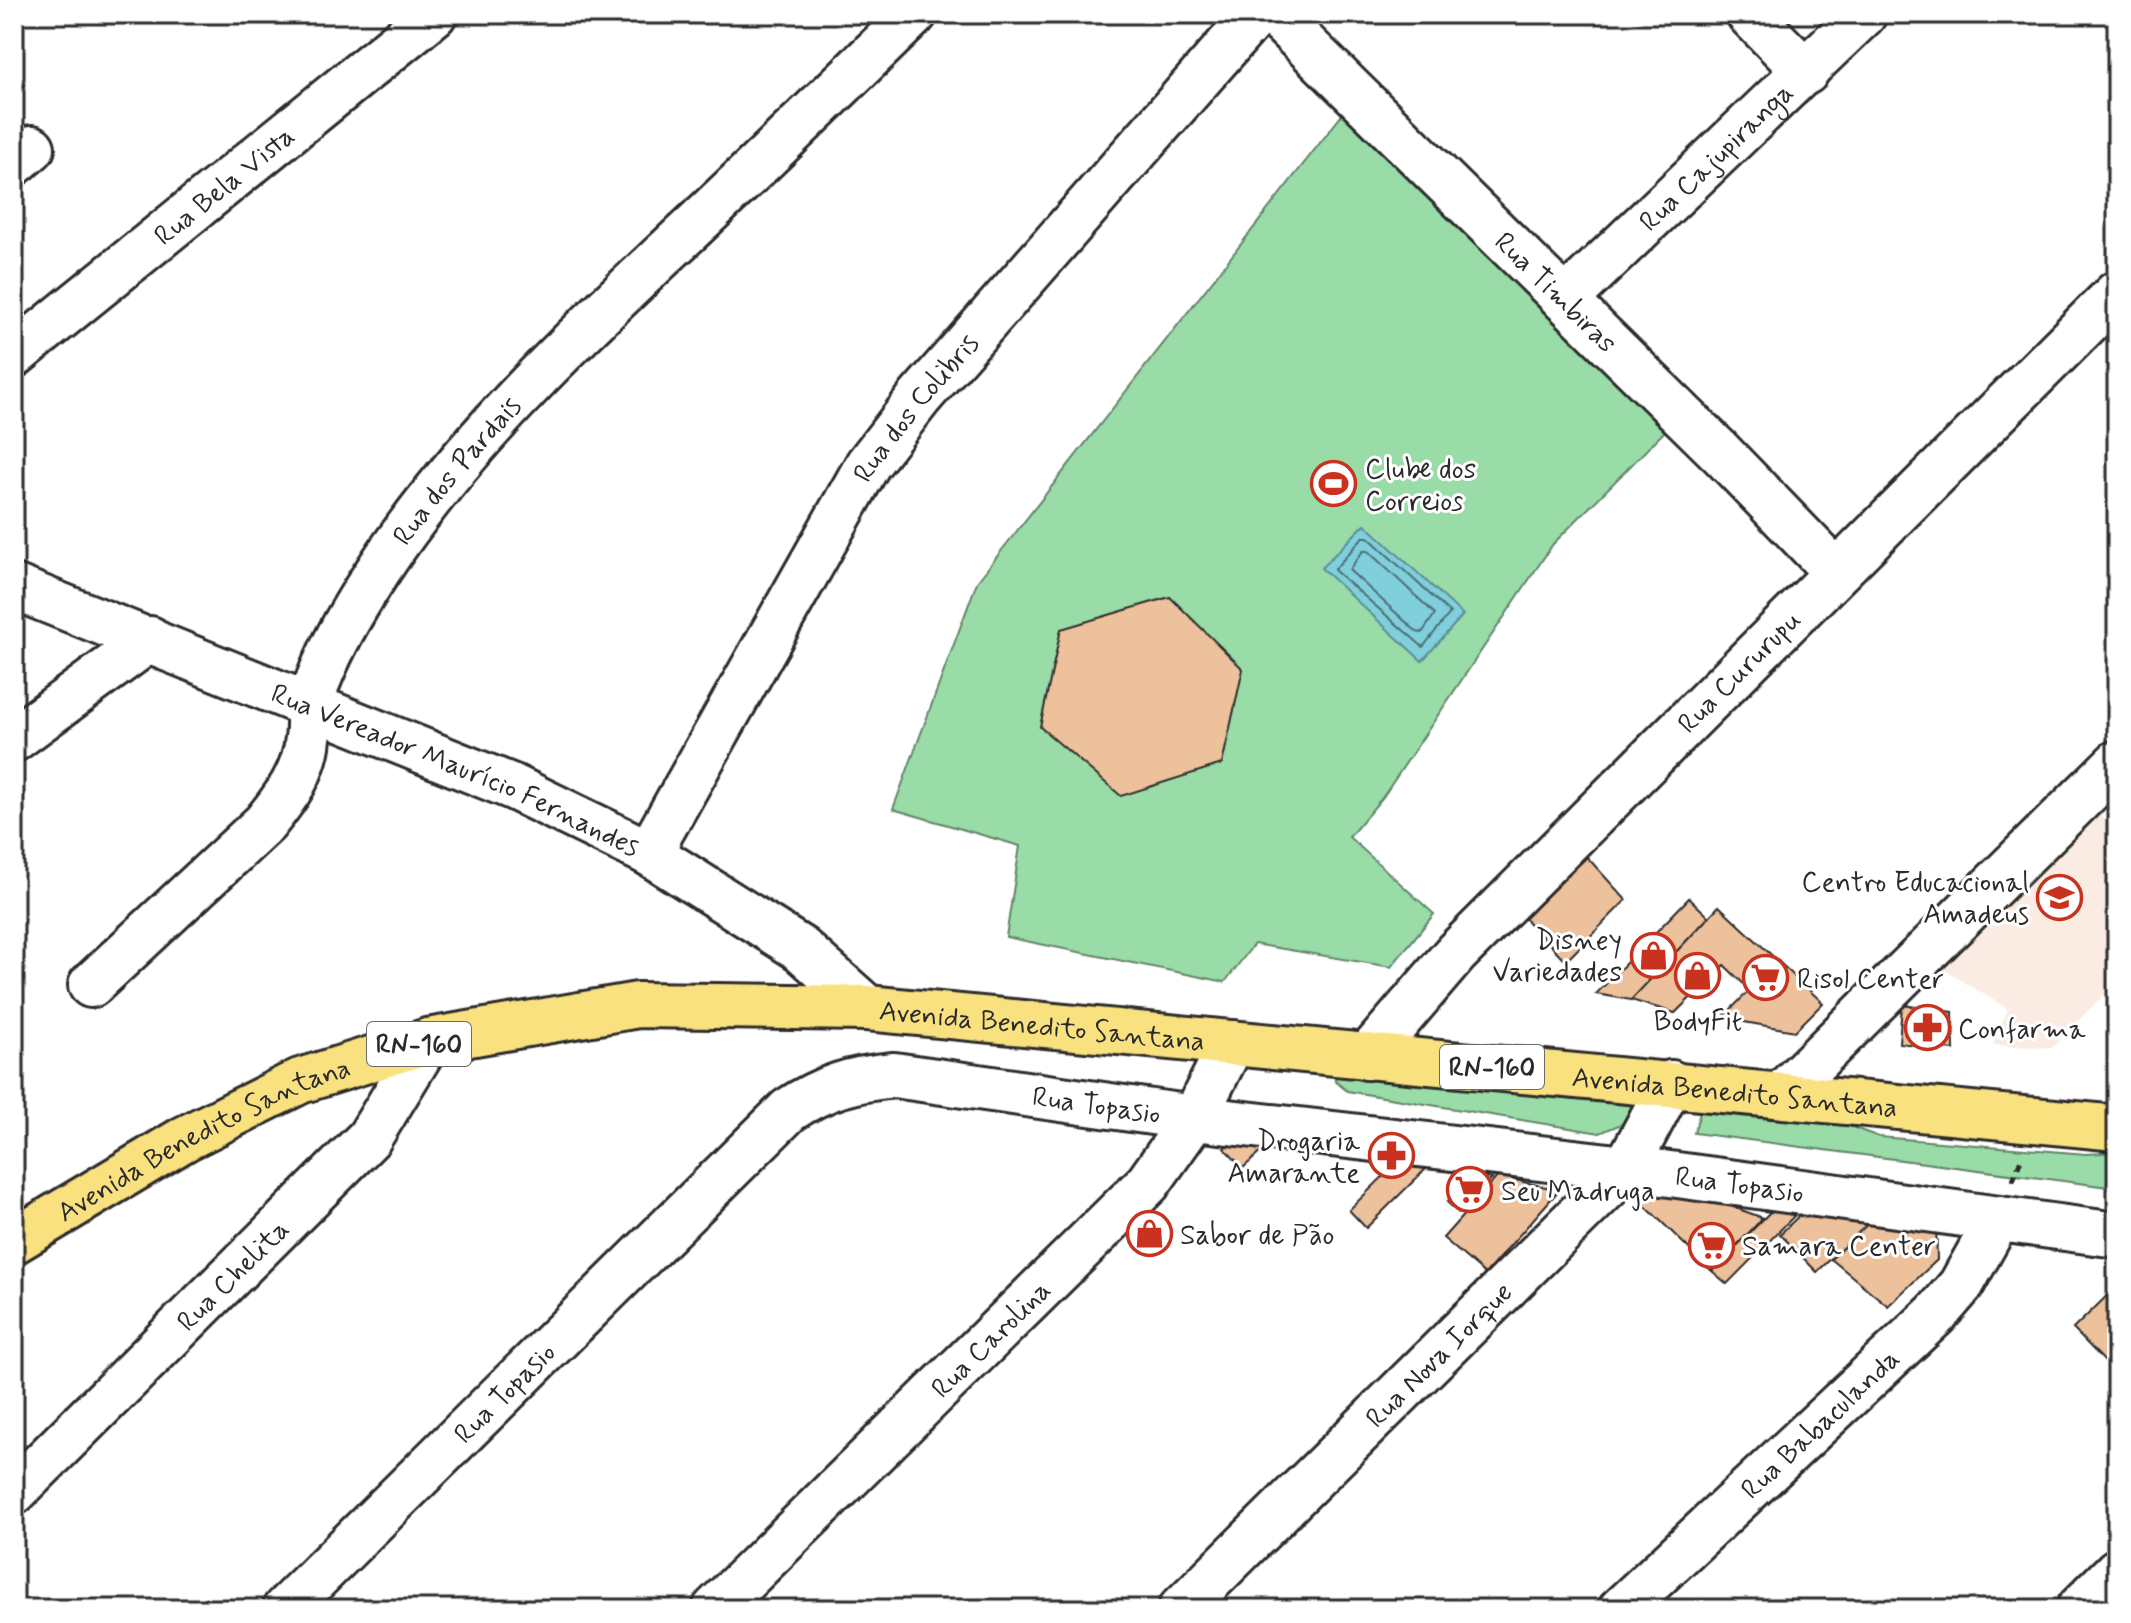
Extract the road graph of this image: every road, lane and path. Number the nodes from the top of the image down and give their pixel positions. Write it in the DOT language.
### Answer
graph roads {
  1 [pos="434,14"];
  2 [pos="914,14"];
  3 [pos="1256,14"];
  4 [pos="1274,14"];
  5 [pos="1749,14"];
  6 [pos="1864,14"];
  7 [pos="1806,72"];
  8 [pos="2117,293"];
  9 [pos="1565,300"];
  10 [pos="14,355"];
  11 [pos="1835,571"];
  12 [pos="14,587"];
  13 [pos="150,639"];
  14 [pos="310,703"];
  15 [pos="14,739"];
  16 [pos="2117,763"];
  17 [pos="649,853"];
  18 [pos="91,985"];
  19 [pos="867,1008"];
  20 [pos="428,1041"];
  21 [pos="1232,1043"];
  22 [pos="1367,1057"];
  23 [pos="1671,1083"];
  24 [pos="1781,1095"];
  25 [pos="1194,1118"];
  26 [pos="2117,1128"];
  27 [pos="1626,1168"];
  28 [pos="1998,1219"];
  29 [pos="2117,1235"];
  30 [pos="14,1241"];
  31 [pos="14,1492"];
  32 [pos="2117,1571"];
  33 [pos="285,1609"];
  34 [pos="715,1609"];
  35 [pos="1181,1609"];
  36 [pos="1621,1609"];
  37 [pos="2079,1609"];
  1 -- 10 [label="street, Rua Bela Vista"];
  2 -- 14 [label="street, Rua dos Pardais"];
  3 -- 17 [label="street, Rua dos Colibris"];
  4 -- 9 [label="street, Rua Timbiras"];
  5 -- 7 [label="street"];
  6 -- 7 [label="street, Rua Cajupiranga"];
  7 -- 9 [label="street, Rua Cajupiranga"];
  8 -- 11 [label="street, Rua Cururupu"];
  9 -- 11 [label="street, Rua Timbiras"];
  11 -- 22 [label="street, Rua Cururupu"];
  12 -- 13 [label="street, Rua Vereador Maurício Fernandes"];
  13 -- 14 [label="street, Rua Vereador Maurício Fernandes"];
  13 -- 15 [label="street"];
  14 -- 17 [label="street, Rua Vereador Maurício Fernandes"];
  14 -- 18 [label="street, Rua dos Pardais"];
  16 -- 24 [label="street"];
  17 -- 19 [label="street, Rua Vereador Maurício Fernandes"];
  19 -- 20 [label="main road, Avenida Benedito Santana / RN-160"];
  19 -- 21 [label="main road, Avenida Benedito Santana / RN-160"];
  20 -- 30 [label="main road, Avenida Benedito Santana / RN-160"];
  20 -- 31 [label="street, Rua Chelita"];
  21 -- 22 [label="main road, Avenida Benedito Santana / RN-160"];
  21 -- 25 [label="street, Rua Carolina"];
  22 -- 23 [label="main road, Avenida Benedito Santana / RN-160"];
  23 -- 24 [label="main road, Avenida Benedito Santana / RN-160"];
  23 -- 27 [label="street, Rua Nova Iorque"];
  24 -- 26 [label="main road, Avenida Benedito Santana / RN-160"];
  25 -- 27 [label="street, Rua Topasio"];
  25 -- 33 [label="street, Rua Topasio"];
  25 -- 34 [label="street, Rua Carolina"];
  27 -- 28 [label="street, Rua Topasio"];
  27 -- 35 [label="street, Rua Nova Iorque"];
  28 -- 29 [label="street, Rua Topasio"];
  28 -- 36 [label="street, Rua Babaculanda"];
  32 -- 37 [label="street"];
}
